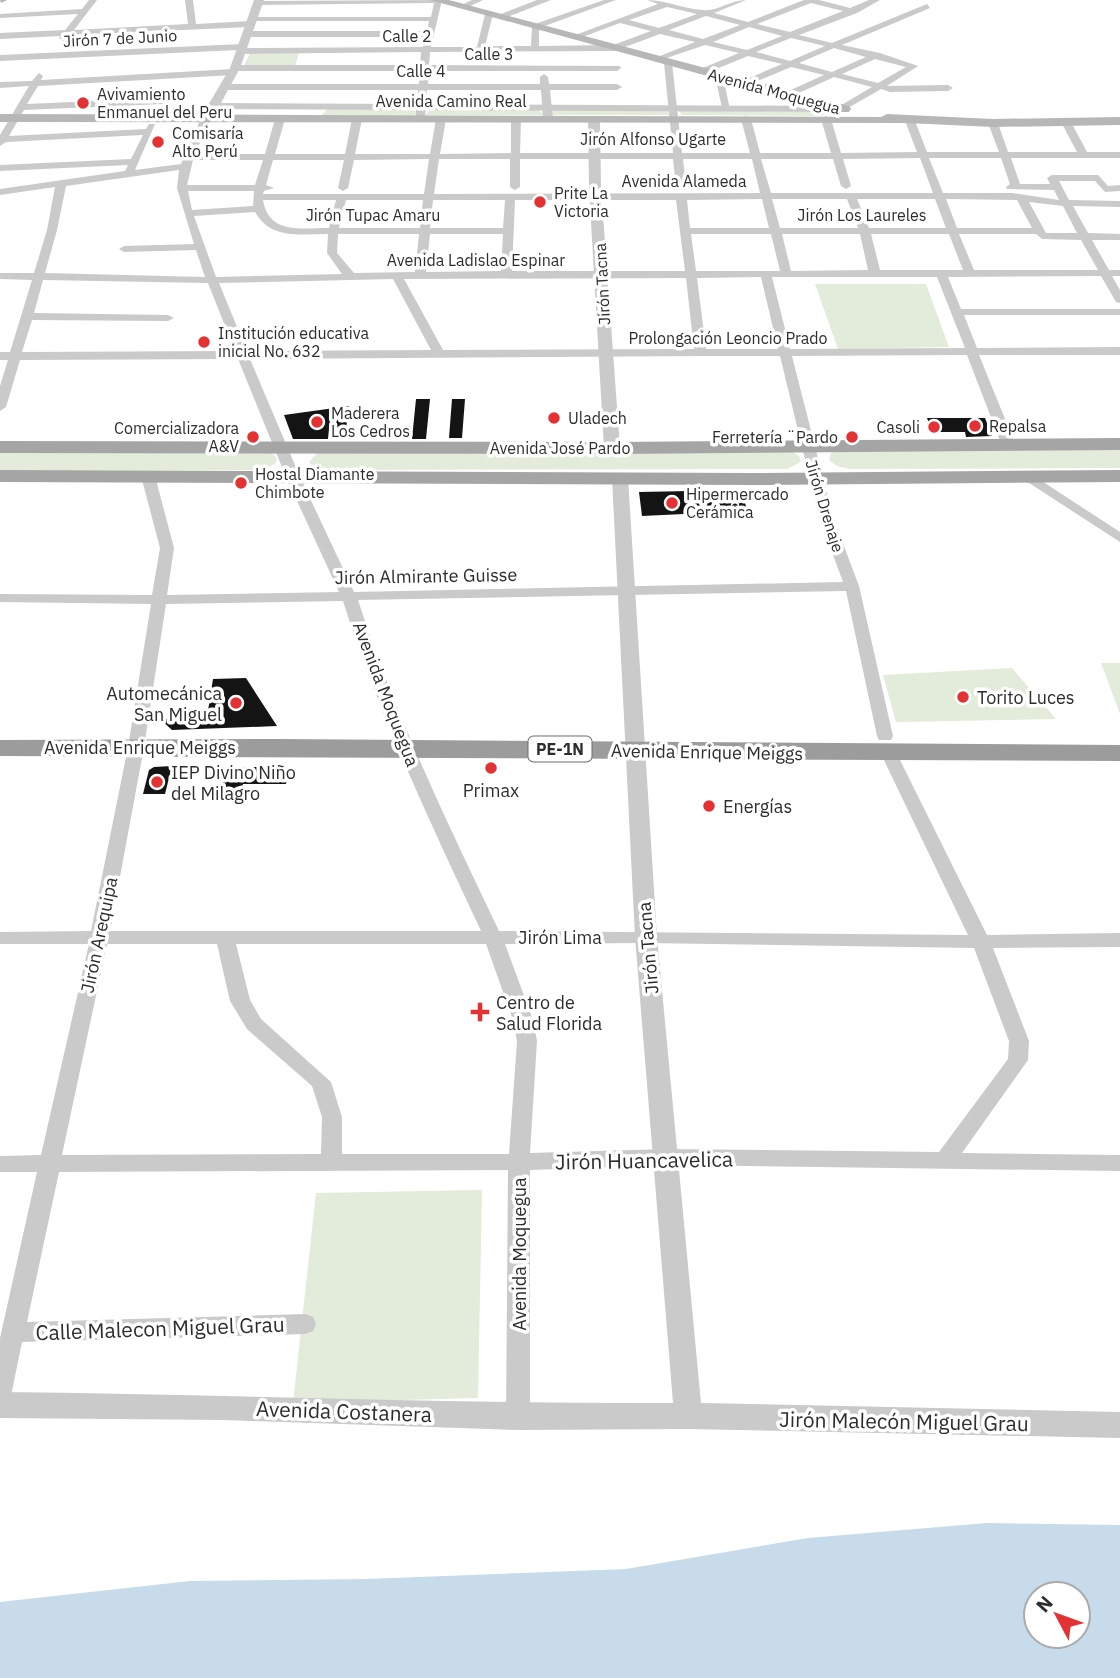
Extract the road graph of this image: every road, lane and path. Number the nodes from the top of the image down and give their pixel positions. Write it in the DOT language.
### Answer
graph roads {
  1 [pos="93,0"];
  2 [pos="189,0"];
  3 [pos="480,0"];
  4 [pos="546,0"];
  5 [pos="612,0"];
  6 [pos="652,0"];
  7 [pos="678,0"];
  8 [pos="742,0"];
  9 [pos="810,0"];
  10 [pos="876,0"];
  11 [pos="258,1"];
  12 [pos="438,1"];
  13 [pos="345,3"];
  14 [pos="667,4"];
  15 [pos="927,6"];
  16 [pos="461,7"];
  17 [pos="851,10"];
  18 [pos="83,11"];
  19 [pos="705,13"];
  20 [pos="865,13"];
  21 [pos="493,15"];
  22 [pos="0,16"];
  23 [pos="878,17"];
  24 [pos="340,19"];
  25 [pos="433,19"];
  26 [pos="891,20"];
  27 [pos="621,21"];
  28 [pos="750,23"];
  29 [pos="911,25"];
  30 [pos="250,26"];
  31 [pos="195,27"];
  32 [pos="535,27"];
  33 [pos="661,30"];
  34 [pos="67,33"];
  35 [pos="335,34"];
  36 [pos="430,34"];
  37 [pos="793,34"];
  38 [pos="0,36"];
  39 [pos="575,37"];
  40 [pos="706,41"];
  41 [pos="836,45"];
  42 [pos="212,48"];
  43 [pos="180,49"];
  44 [pos="242,49"];
  45 [pos="616,49"];
  46 [pos="329,50"];
  47 [pos="426,50"];
  48 [pos="480,50"];
  49 [pos="539,50"];
  50 [pos="750,52"];
  51 [pos="877,55"];
  52 [pos="50,56"];
  53 [pos="0,58"];
  54 [pos="663,61"];
  55 [pos="792,63"];
  56 [pos="326,68"];
  57 [pos="425,68"];
  58 [pos="545,68"];
  59 [pos="617,68"];
  60 [pos="234,70"];
  61 [pos="701,72"];
  62 [pos="834,74"];
  63 [pos="172,75"];
  64 [pos="719,76"];
  65 [pos="35,83"];
  66 [pos="745,83"];
  67 [pos="0,85"];
  68 [pos="879,86"];
  69 [pos="226,87"];
  70 [pos="321,87"];
  71 [pos="421,87"];
  72 [pos="544,87"];
  73 [pos="617,87"];
  74 [pos="948,88"];
  75 [pos="787,95"];
  76 [pos="162,101"];
  77 [pos="620,107"];
  78 [pos="727,108"];
  79 [pos="841,109"];
  80 [pos="210,112"];
  81 [pos="314,113"];
  82 [pos="420,113"];
  83 [pos="673,113"];
  84 [pos="547,114"];
  85 [pos="156,118"];
  86 [pos="280,118"];
  87 [pos="9,119"];
  88 [pos="358,119"];
  89 [pos="441,119"];
  90 [pos="516,119"];
  91 [pos="594,119"];
  92 [pos="746,119"];
  93 [pos="826,119"];
  94 [pos="906,121"];
  95 [pos="1120,121"];
  96 [pos="1066,122"];
  97 [pos="993,123"];
  98 [pos="149,132"];
  99 [pos="1,141"];
  100 [pos="435,154"];
  101 [pos="1083,154"];
  102 [pos="516,155"];
  103 [pos="596,155"];
  104 [pos="678,155"];
  105 [pos="757,155"];
  106 [pos="836,155"];
  107 [pos="922,155"];
  108 [pos="1005,155"];
  109 [pos="1120,155"];
  110 [pos="268,157"];
  111 [pos="348,157"];
  112 [pos="186,161"];
  113 [pos="131,167"];
  114 [pos="0,168"];
  115 [pos="61,183"];
  116 [pos="1055,183"];
  117 [pos="182,188"];
  118 [pos="1120,188"];
  119 [pos="681,191"];
  120 [pos="766,191"];
  121 [pos="848,191"];
  122 [pos="936,191"];
  123 [pos="0,192"];
  124 [pos="258,192"];
  125 [pos="343,192"];
  126 [pos="512,192"];
  127 [pos="596,192"];
  128 [pos="1019,192"];
  129 [pos="429,193"];
  130 [pos="1069,203"];
  131 [pos="1120,204"];
  132 [pos="258,209"];
  133 [pos="188,213"];
  134 [pos="775,230"];
  135 [pos="425,231"];
  136 [pos="509,231"];
  137 [pos="686,231"];
  138 [pos="865,231"];
  139 [pos="955,231"];
  140 [pos="333,232"];
  141 [pos="1043,234"];
  142 [pos="1086,237"];
  143 [pos="1120,237"];
  144 [pos="200,247"];
  145 [pos="124,249"];
  146 [pos="1105,273"];
  147 [pos="1120,273"];
  148 [pos="396,275"];
  149 [pos="420,275"];
  150 [pos="787,275"];
  151 [pos="875,275"];
  152 [pos="942,275"];
  153 [pos="970,275"];
  154 [pos="0,276"];
  155 [pos="39,276"];
  156 [pos="350,276"];
  157 [pos="506,276"];
  158 [pos="601,276"];
  159 [pos="690,276"];
  160 [pos="766,276"];
  161 [pos="212,280"];
  162 [pos="1120,300"];
  163 [pos="958,312"];
  164 [pos="1120,312"];
  165 [pos="27,316"];
  166 [pos="168,318"];
  167 [pos="1120,351"];
  168 [pos="971,353"];
  169 [pos="439,354"];
  170 [pos="605,354"];
  171 [pos="701,354"];
  172 [pos="783,354"];
  173 [pos="243,355"];
  174 [pos="0,356"];
  175 [pos="15,356"];
  176 [pos="0,407"];
  177 [pos="1120,444"];
  178 [pos="1009,446"];
  179 [pos="0,447"];
  180 [pos="281,447"];
  181 [pos="612,448"];
  182 [pos="808,448"];
  183 [pos="0,476"];
  184 [pos="148,476"];
  185 [pos="293,477"];
  186 [pos="1120,477"];
  187 [pos="620,478"];
  188 [pos="815,478"];
  189 [pos="1031,478"];
  190 [pos="1120,538"];
  191 [pos="852,586"];
  192 [pos="629,591"];
  193 [pos="349,597"];
  194 [pos="0,598"];
  195 [pos="159,600"];
  196 [pos="0,735"];
  197 [pos="1120,736"];
  198 [pos="137,740"];
  199 [pos="402,741"];
  200 [pos="633,744"];
  201 [pos="887,745"];
  202 [pos="0,748"];
  203 [pos="1120,753"];
  204 [pos="493,937"];
  205 [pos="646,937"];
  206 [pos="0,939"];
  207 [pos="225,939"];
  208 [pos="99,940"];
  209 [pos="1120,940"];
  210 [pos="981,942"];
  211 [pos="667,1157"];
  212 [pos="946,1159"];
  213 [pos="331,1162"];
  214 [pos="519,1162"];
  215 [pos="1120,1163"];
  216 [pos="0,1164"];
  217 [pos="50,1164"];
  218 [pos="305,1324"];
  219 [pos="15,1332"];
  220 [pos="0,1391"];
  221 [pos="0,1405"];
  222 [pos="688,1416"];
  223 [pos="518,1417"];
  224 [pos="1120,1425"];
  1 -- 18 [label="street"];
  2 -- 31 [label="street"];
  3 -- 16 [label="street"];
  4 -- 21 [label="street"];
  5 -- 32 [label="street"];
  6 -- 14 [label="street"];
  7 -- 14 [label="street"];
  8 -- 19 [label="street, Calle 2"];
  9 -- 17 [label="street"];
  9 -- 28 [label="street"];
  10 -- 17 [label="street"];
  11 -- 13 [label="street"];
  11 -- 30 [label="street, Avenida Moquegua"];
  12 -- 13 [label="street"];
  12 -- 16 [label="main road, Avenida Moquegua"];
  12 -- 25 [label="street"];
  13 -- 24 [label="street"];
  14 -- 19 [label="street"];
  14 -- 27 [label="street"];
  15 -- 26 [label="street"];
  16 -- 21 [label="main road, Avenida Moquegua"];
  17 -- 20 [label="street"];
  17 -- 37 [label="street"];
  18 -- 22 [label="street"];
  18 -- 34 [label="street"];
  19 -- 28 [label="street"];
  19 -- 33 [label="street, Calle 2"];
  21 -- 32 [label="main road, Avenida Moquegua"];
  21 -- 48 [label="street"];
  23 -- 26 [label="street"];
  24 -- 25 [label="street"];
  24 -- 30 [label="street"];
  24 -- 35 [label="street"];
  25 -- 36 [label="street"];
  26 -- 29 [label="street"];
  26 -- 41 [label="street"];
  27 -- 33 [label="street"];
  27 -- 39 [label="street"];
  28 -- 37 [label="street"];
  28 -- 40 [label="street"];
  30 -- 31 [label="street"];
  30 -- 35 [label="street"];
  30 -- 44 [label="street, Avenida Moquegua"];
  31 -- 34 [label="street"];
  31 -- 42 [label="street"];
  32 -- 39 [label="main road, Avenida Moquegua"];
  32 -- 49 [label="street"];
  33 -- 40 [label="street"];
  33 -- 45 [label="street, Calle 2"];
  34 -- 38 [label="street"];
  34 -- 52 [label="street"];
  35 -- 36 [label="street"];
  35 -- 46 [label="street"];
  36 -- 47 [label="street"];
  37 -- 41 [label="street"];
  37 -- 50 [label="street"];
  39 -- 45 [label="main road, Avenida Moquegua"];
  40 -- 50 [label="street"];
  40 -- 54 [label="street"];
  41 -- 51 [label="street"];
  41 -- 55 [label="street"];
  42 -- 43 [label="street, Jirón 7 de Junio"];
  42 -- 44 [label="street, Jirón 7 de Junio"];
  43 -- 52 [label="street, Jirón 7 de Junio"];
  43 -- 63 [label="street"];
  44 -- 46 [label="street, Calle 2"];
  44 -- 60 [label="street, Avenida Moquegua"];
  45 -- 49 [label="street, Calle 2"];
  45 -- 54 [label="main road, Avenida Moquegua"];
  45 -- 59 [label="street"];
  46 -- 47 [label="street, Calle 2"];
  47 -- 48 [label="street, Calle 2"];
  47 -- 57 [label="street"];
  48 -- 49 [label="street, Calle 2"];
  49 -- 58 [label="street"];
  50 -- 55 [label="street"];
  50 -- 61 [label="street"];
  51 -- 62 [label="street"];
  51 -- 68 [label="street"];
  52 -- 53 [label="street, Jirón 7 de Junio"];
  52 -- 65 [label="street"];
  54 -- 61 [label="main road, Avenida Moquegua"];
  54 -- 83 [label="street"];
  55 -- 62 [label="street"];
  55 -- 66 [label="street"];
  56 -- 57 [label="street, Calle 3"];
  56 -- 60 [label="street, Calle 3"];
  56 -- 70 [label="street"];
  57 -- 58 [label="street, Calle 3"];
  57 -- 71 [label="street"];
  58 -- 59 [label="street, Calle 3"];
  58 -- 72 [label="street"];
  59 -- 73 [label="street"];
  60 -- 63 [label="street, Calle 3"];
  60 -- 69 [label="street, Avenida Moquegua"];
  61 -- 64 [label="main road, Avenida Moquegua"];
  62 -- 68 [label="street"];
  62 -- 75 [label="street"];
  63 -- 65 [label="street, Calle 3"];
  63 -- 76 [label="street"];
  64 -- 66 [label="main road, Avenida Moquegua"];
  64 -- 78 [label="street"];
  65 -- 67 [label="street, Calle 3"];
  65 -- 87 [label="street"];
  66 -- 75 [label="main road, Avenida Moquegua"];
  68 -- 74 [label="street"];
  68 -- 79 [label="street"];
  69 -- 70 [label="street, Calle 4"];
  69 -- 80 [label="street, Avenida Moquegua"];
  70 -- 71 [label="street, Calle 4"];
  70 -- 81 [label="street"];
  71 -- 72 [label="street, Calle 4"];
  71 -- 82 [label="street"];
  72 -- 73 [label="street, Calle 4"];
  72 -- 84 [label="street"];
  73 -- 77 [label="street"];
  75 -- 79 [label="main road, Avenida Moquegua"];
  76 -- 85 [label="street"];
  76 -- 87 [label="street"];
  77 -- 83 [label="street"];
  77 -- 84 [label="street"];
  78 -- 79 [label="street"];
  78 -- 83 [label="street"];
  79 -- 94 [label="main road, Avenida Moquegua"];
  80 -- 81 [label="street"];
  80 -- 85 [label="main road, Avenida Camino Real"];
  80 -- 86 [label="main road, Avenida Camino Real"];
  80 -- 112 [label="street, Avenida Moquegua"];
  81 -- 82 [label="street"];
  81 -- 86 [label="main road, Avenida Camino Real"];
  81 -- 88 [label="main road, Avenida Camino Real"];
  82 -- 84 [label="street"];
  82 -- 88 [label="main road, Avenida Camino Real"];
  82 -- 89 [label="main road, Avenida Camino Real"];
  83 -- 91 [label="main road, Avenida Camino Real"];
  83 -- 92 [label="main road, Avenida Camino Real"];
  83 -- 104 [label="street"];
  84 -- 90 [label="main road, Avenida Camino Real"];
  84 -- 91 [label="main road, Avenida Camino Real"];
  85 -- 87 [label="main road, Avenida Camino Real"];
  85 -- 98 [label="street"];
  86 -- 110 [label="street"];
  87 -- 99 [label="street"];
  88 -- 111 [label="street"];
  89 -- 90 [label="main road, Avenida Camino Real"];
  89 -- 100 [label="street"];
  90 -- 102 [label="street"];
  91 -- 103 [label="street, Jirón Tacna"];
  92 -- 93 [label="main road, Avenida Camino Real"];
  92 -- 105 [label="street"];
  93 -- 94 [label="main road, Avenida Camino Real"];
  93 -- 106 [label="street"];
  94 -- 97 [label="main road, Avenida Moquegua"];
  94 -- 107 [label="street"];
  95 -- 96 [label="main road, Avenida Moquegua"];
  96 -- 97 [label="main road, Avenida Moquegua"];
  96 -- 101 [label="street"];
  97 -- 108 [label="street"];
  98 -- 99 [label="street"];
  98 -- 113 [label="street"];
  100 -- 102 [label="street, Jirón Alfonso Ugarte"];
  100 -- 111 [label="street, Jirón Alfonso Ugarte"];
  100 -- 129 [label="street"];
  101 -- 108 [label="street, Jirón Alfonso Ugarte"];
  101 -- 109 [label="street, Jirón Alfonso Ugarte"];
  102 -- 103 [label="street, Jirón Alfonso Ugarte"];
  102 -- 126 [label="street"];
  103 -- 104 [label="street, Jirón Alfonso Ugarte"];
  103 -- 127 [label="street, Jirón Tacna"];
  104 -- 105 [label="street, Jirón Alfonso Ugarte"];
  104 -- 119 [label="street"];
  105 -- 106 [label="street, Jirón Alfonso Ugarte"];
  105 -- 120 [label="street"];
  106 -- 107 [label="street, Jirón Alfonso Ugarte"];
  106 -- 121 [label="street"];
  107 -- 108 [label="street, Jirón Alfonso Ugarte"];
  107 -- 122 [label="street"];
  108 -- 128 [label="street"];
  110 -- 111 [label="street, Jirón Alfonso Ugarte"];
  110 -- 112 [label="street, Jirón Alfonso Ugarte"];
  110 -- 124 [label="street"];
  111 -- 125 [label="street"];
  112 -- 113 [label="street, Jirón Alfonso Ugarte"];
  112 -- 117 [label="street, Avenida Moquegua"];
  113 -- 114 [label="street"];
  113 -- 115 [label="street"];
  115 -- 123 [label="street"];
  115 -- 155 [label="street"];
  116 -- 118 [label="street, Avenida Alameda"];
  116 -- 128 [label="street, Avenida Alameda"];
  116 -- 130 [label="street"];
  117 -- 124 [label="street, Avenida Alameda"];
  117 -- 133 [label="street, Avenida Moquegua"];
  119 -- 120 [label="street, Avenida Alameda"];
  119 -- 127 [label="street, Avenida Alameda"];
  119 -- 137 [label="street"];
  120 -- 121 [label="street, Avenida Alameda"];
  120 -- 134 [label="street"];
  121 -- 122 [label="street, Avenida Alameda"];
  121 -- 138 [label="street"];
  122 -- 128 [label="street, Avenida Alameda"];
  122 -- 139 [label="street"];
  124 -- 125 [label="street, Avenida Alameda"];
  124 -- 132 [label="street"];
  125 -- 129 [label="street, Avenida Alameda"];
  125 -- 140 [label="street"];
  126 -- 127 [label="street, Avenida Alameda"];
  126 -- 129 [label="street, Avenida Alameda"];
  126 -- 136 [label="street"];
  127 -- 158 [label="street, Jirón Tacna"];
  128 -- 130 [label="street, Avenida Alameda"];
  128 -- 141 [label="street"];
  129 -- 135 [label="street"];
  130 -- 131 [label="street, Avenida Alameda"];
  130 -- 142 [label="street"];
  132 -- 133 [label="street"];
  132 -- 140 [label="street, Jirón Tupac Amaru"];
  133 -- 144 [label="street, Avenida Moquegua"];
  134 -- 137 [label="street, Jirón Los Laureles"];
  134 -- 138 [label="street, Jirón Los Laureles"];
  134 -- 150 [label="street"];
  135 -- 136 [label="street, Jirón Tupac Amaru"];
  135 -- 140 [label="street, Jirón Tupac Amaru"];
  135 -- 149 [label="street"];
  136 -- 157 [label="street"];
  137 -- 159 [label="street"];
  138 -- 139 [label="street, Jirón Los Laureles"];
  138 -- 151 [label="street"];
  139 -- 141 [label="street, Jirón Los Laureles"];
  139 -- 153 [label="street"];
  140 -- 156 [label="street"];
  141 -- 142 [label="street, Jirón Los Laureles"];
  142 -- 143 [label="street, Jirón Los Laureles"];
  142 -- 146 [label="street"];
  144 -- 145 [label="street"];
  144 -- 161 [label="street, Avenida Moquegua"];
  146 -- 147 [label="street, Avenida Ladislao Espinar"];
  146 -- 153 [label="street, Avenida Ladislao Espinar"];
  146 -- 162 [label="street"];
  148 -- 149 [label="street, Avenida Ladislao Espinar"];
  148 -- 156 [label="street, Avenida Ladislao Espinar"];
  148 -- 169 [label="street"];
  149 -- 157 [label="street, Avenida Ladislao Espinar"];
  150 -- 151 [label="street, Avenida Ladislao Espinar"];
  150 -- 160 [label="street, Avenida Ladislao Espinar"];
  151 -- 152 [label="street, Avenida Ladislao Espinar"];
  152 -- 153 [label="street, Avenida Ladislao Espinar"];
  152 -- 163 [label="street"];
  154 -- 155 [label="street, Avenida Ladislao Espinar"];
  155 -- 161 [label="street, Avenida Ladislao Espinar"];
  155 -- 165 [label="street"];
  156 -- 161 [label="street, Avenida Ladislao Espinar"];
  157 -- 158 [label="street, Avenida Ladislao Espinar"];
  158 -- 159 [label="street, Avenida Ladislao Espinar"];
  158 -- 170 [label="street, Jirón Tacna"];
  159 -- 160 [label="street, Avenida Ladislao Espinar"];
  159 -- 171 [label="street"];
  160 -- 172 [label="street, Jirón Drenaje"];
  161 -- 173 [label="street, Avenida Moquegua"];
  163 -- 164 [label="street"];
  163 -- 168 [label="street"];
  165 -- 166 [label="street"];
  165 -- 175 [label="street"];
  167 -- 168 [label="street, Prolongación Leoncio Prado"];
  168 -- 172 [label="street, Prolongación Leoncio Prado"];
  168 -- 178 [label="street"];
  169 -- 170 [label="street, Prolongación Leoncio Prado"];
  169 -- 173 [label="street, Prolongación Leoncio Prado"];
  170 -- 171 [label="street, Prolongación Leoncio Prado"];
  170 -- 181 [label="street, Jirón Tacna"];
  171 -- 172 [label="street, Prolongación Leoncio Prado"];
  172 -- 182 [label="street, Jirón Drenaje"];
  173 -- 175 [label="street, Prolongación Leoncio Prado"];
  173 -- 180 [label="street, Avenida Moquegua"];
  174 -- 175 [label="street, Prolongación Leoncio Prado"];
  175 -- 176 [label="street"];
  177 -- 178 [label="main road, Avenida José Pardo"];
  178 -- 182 [label="main road, Avenida José Pardo"];
  179 -- 180 [label="main road, Avenida José Pardo"];
  180 -- 181 [label="main road, Avenida José Pardo"];
  180 -- 185 [label="street, Avenida Moquegua"];
  181 -- 182 [label="main road, Avenida José Pardo"];
  182 -- 188 [label="street, Jirón Drenaje"];
  183 -- 184 [label="main road, Avenida José Pardo"];
  184 -- 185 [label="main road, Avenida José Pardo"];
  184 -- 195 [label="street, Jirón Arequipa"];
  185 -- 187 [label="main road, Avenida José Pardo"];
  185 -- 193 [label="street, Avenida Moquegua"];
  186 -- 189 [label="main road, Avenida José Pardo"];
  187 -- 188 [label="main road, Avenida José Pardo"];
  187 -- 192 [label="street, Jirón Tacna"];
  188 -- 189 [label="main road, Avenida José Pardo"];
  188 -- 191 [label="street, Jirón Drenaje"];
  189 -- 190 [label="street"];
  191 -- 192 [label="street, Jirón Almirante Guisse"];
  191 -- 201 [label="street, Jirón Drenaje"];
  192 -- 193 [label="street, Jirón Almirante Guisse"];
  192 -- 200 [label="street, Jirón Tacna"];
  193 -- 195 [label="street, Jirón Almirante Guisse"];
  193 -- 199 [label="street, Avenida Moquegua"];
  194 -- 195 [label="street, Jirón Almirante Guisse"];
  195 -- 198 [label="street, Jirón Arequipa"];
  196 -- 198 [label="highway, Avenida Enrique Meiggs / PE-1N"];
  197 -- 201 [label="highway, Avenida Enrique Meiggs / PE-1N"];
  198 -- 199 [label="highway, Avenida Enrique Meiggs / PE-1N"];
  198 -- 202 [label="highway, Avenida Enrique Meiggs / PE-1N"];
  198 -- 208 [label="street, Jirón Arequipa"];
  199 -- 200 [label="highway, Avenida Enrique Meiggs / PE-1N"];
  199 -- 204 [label="street, Avenida Moquegua"];
  200 -- 201 [label="highway, Avenida Enrique Meiggs / PE-1N"];
  200 -- 205 [label="street, Jirón Tacna"];
  201 -- 203 [label="highway, Avenida Enrique Meiggs / PE-1N"];
  201 -- 210 [label="street, Jirón Drenaje"];
  204 -- 205 [label="street, Jirón Lima"];
  204 -- 207 [label="street, Jirón Lima"];
  204 -- 214 [label="street, Avenida Moquegua"];
  205 -- 210 [label="street, Jirón Lima"];
  205 -- 211 [label="street, Jirón Tacna"];
  206 -- 208 [label="street, Jirón Lima"];
  207 -- 208 [label="street, Jirón Lima"];
  207 -- 213 [label="street"];
  208 -- 217 [label="street, Jirón Arequipa"];
  209 -- 210 [label="street, Jirón Lima"];
  210 -- 212 [label="street, Jirón Drenaje"];
  211 -- 212 [label="street, Jirón Huancavelica"];
  211 -- 214 [label="street, Jirón Huancavelica"];
  211 -- 222 [label="street, Jirón Tacna"];
  212 -- 215 [label="street, Jirón Huancavelica"];
  213 -- 214 [label="street, Jirón Huancavelica"];
  213 -- 217 [label="street, Jirón Huancavelica"];
  214 -- 223 [label="street, Avenida Moquegua"];
  216 -- 217 [label="street, Jirón Huancavelica"];
  217 -- 219 [label="street, Jirón Arequipa"];
  218 -- 219 [label="street, Calle Malecon Miguel Grau"];
  219 -- 220 [label="street, Jirón Arequipa"];
  221 -- 223 [label="street, Avenida Costanera"];
  222 -- 223 [label="street, Avenida Costanera"];
  222 -- 224 [label="street, Jirón Malecón Miguel Grau"];
}
